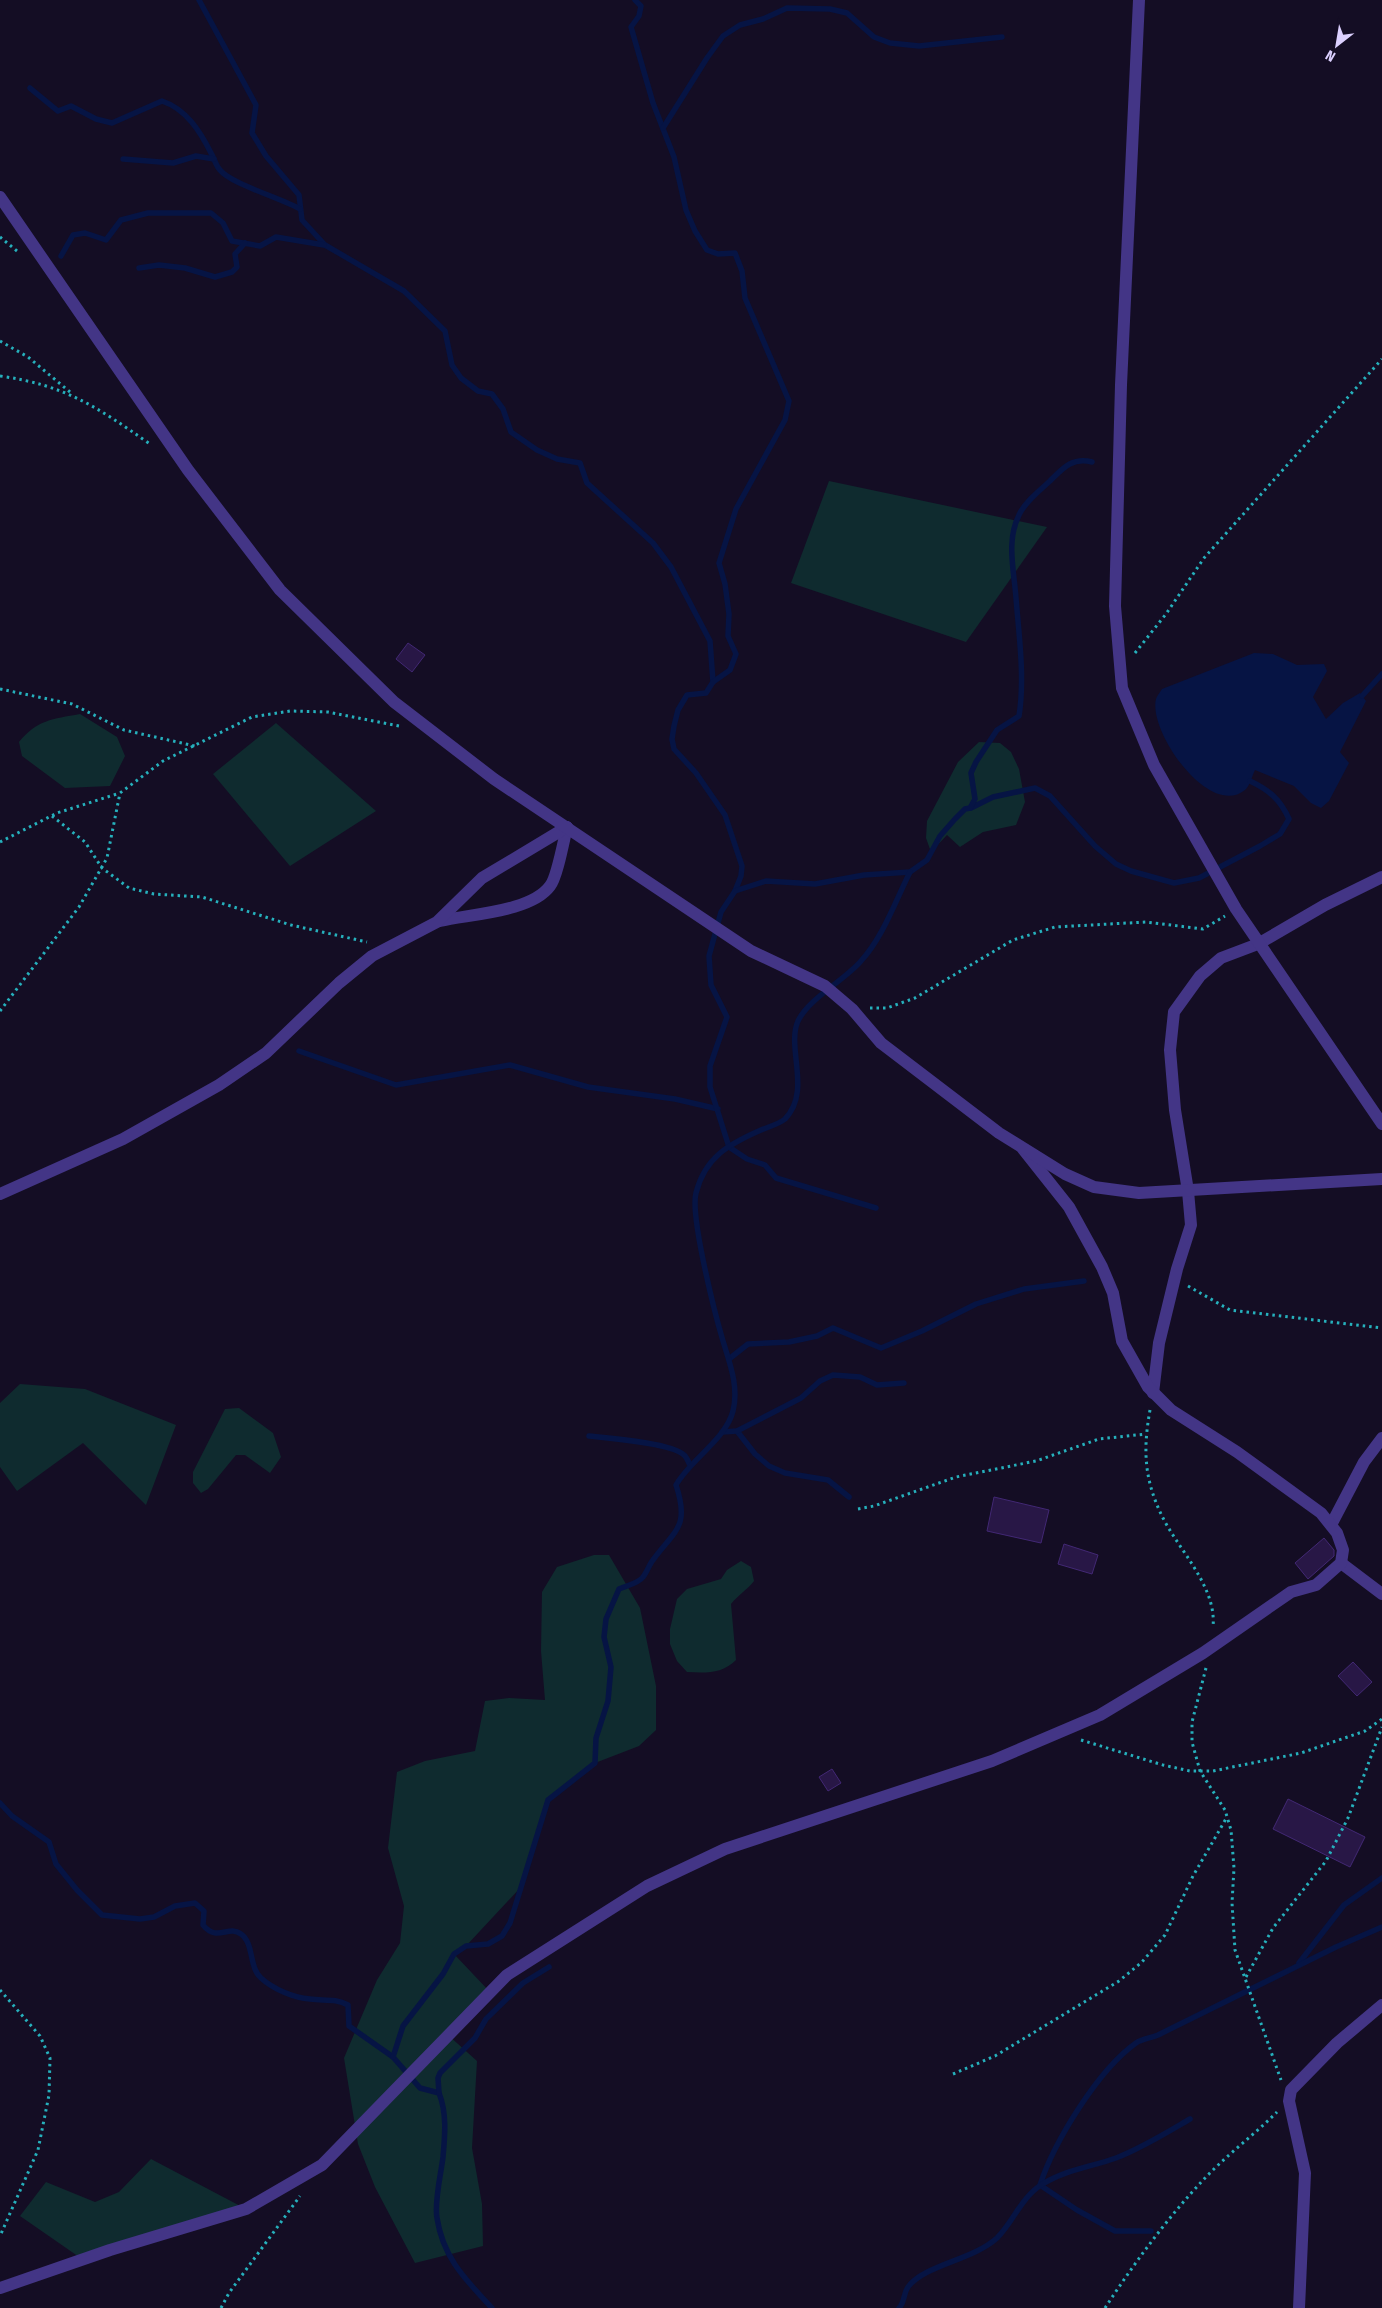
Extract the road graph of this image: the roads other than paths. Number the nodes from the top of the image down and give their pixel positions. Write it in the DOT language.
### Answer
graph roads {
  1 [pos="1139,0"];
  2 [pos="0,197"];
  3 [pos="567,827"];
  4 [pos="1382,877"];
  5 [pos="437,922"];
  6 [pos="1258,944"];
  7 [pos="1382,1124"];
  8 [pos="1022,1148"];
  9 [pos="1382,1179"];
  10 [pos="1188,1191"];
  11 [pos="0,1194"];
  12 [pos="1153,1393"];
  13 [pos="1382,1438"];
  14 [pos="1330,1525"];
  15 [pos="1341,1563"];
  16 [pos="1382,1594"];
  17 [pos="1382,2005"];
  18 [pos="0,2288"];
  19 [pos="1299,2308"];
  1 -- 6 [label="street"];
  2 -- 3 [label="street"];
  3 -- 5 [label="street"];
  3 -- 5 [label="street"];
  3 -- 8 [label="street"];
  4 -- 6 [label="street"];
  5 -- 11 [label="street"];
  6 -- 7 [label="street"];
  6 -- 10 [label="street"];
  8 -- 10 [label="street"];
  8 -- 12 [label="street"];
  9 -- 10 [label="street"];
  10 -- 12 [label="street"];
  12 -- 14 [label="street"];
  13 -- 14 [label="street"];
  14 -- 15 [label="street"];
  15 -- 16 [label="street"];
  15 -- 18 [label="street"];
  17 -- 19 [label="street"];
}
